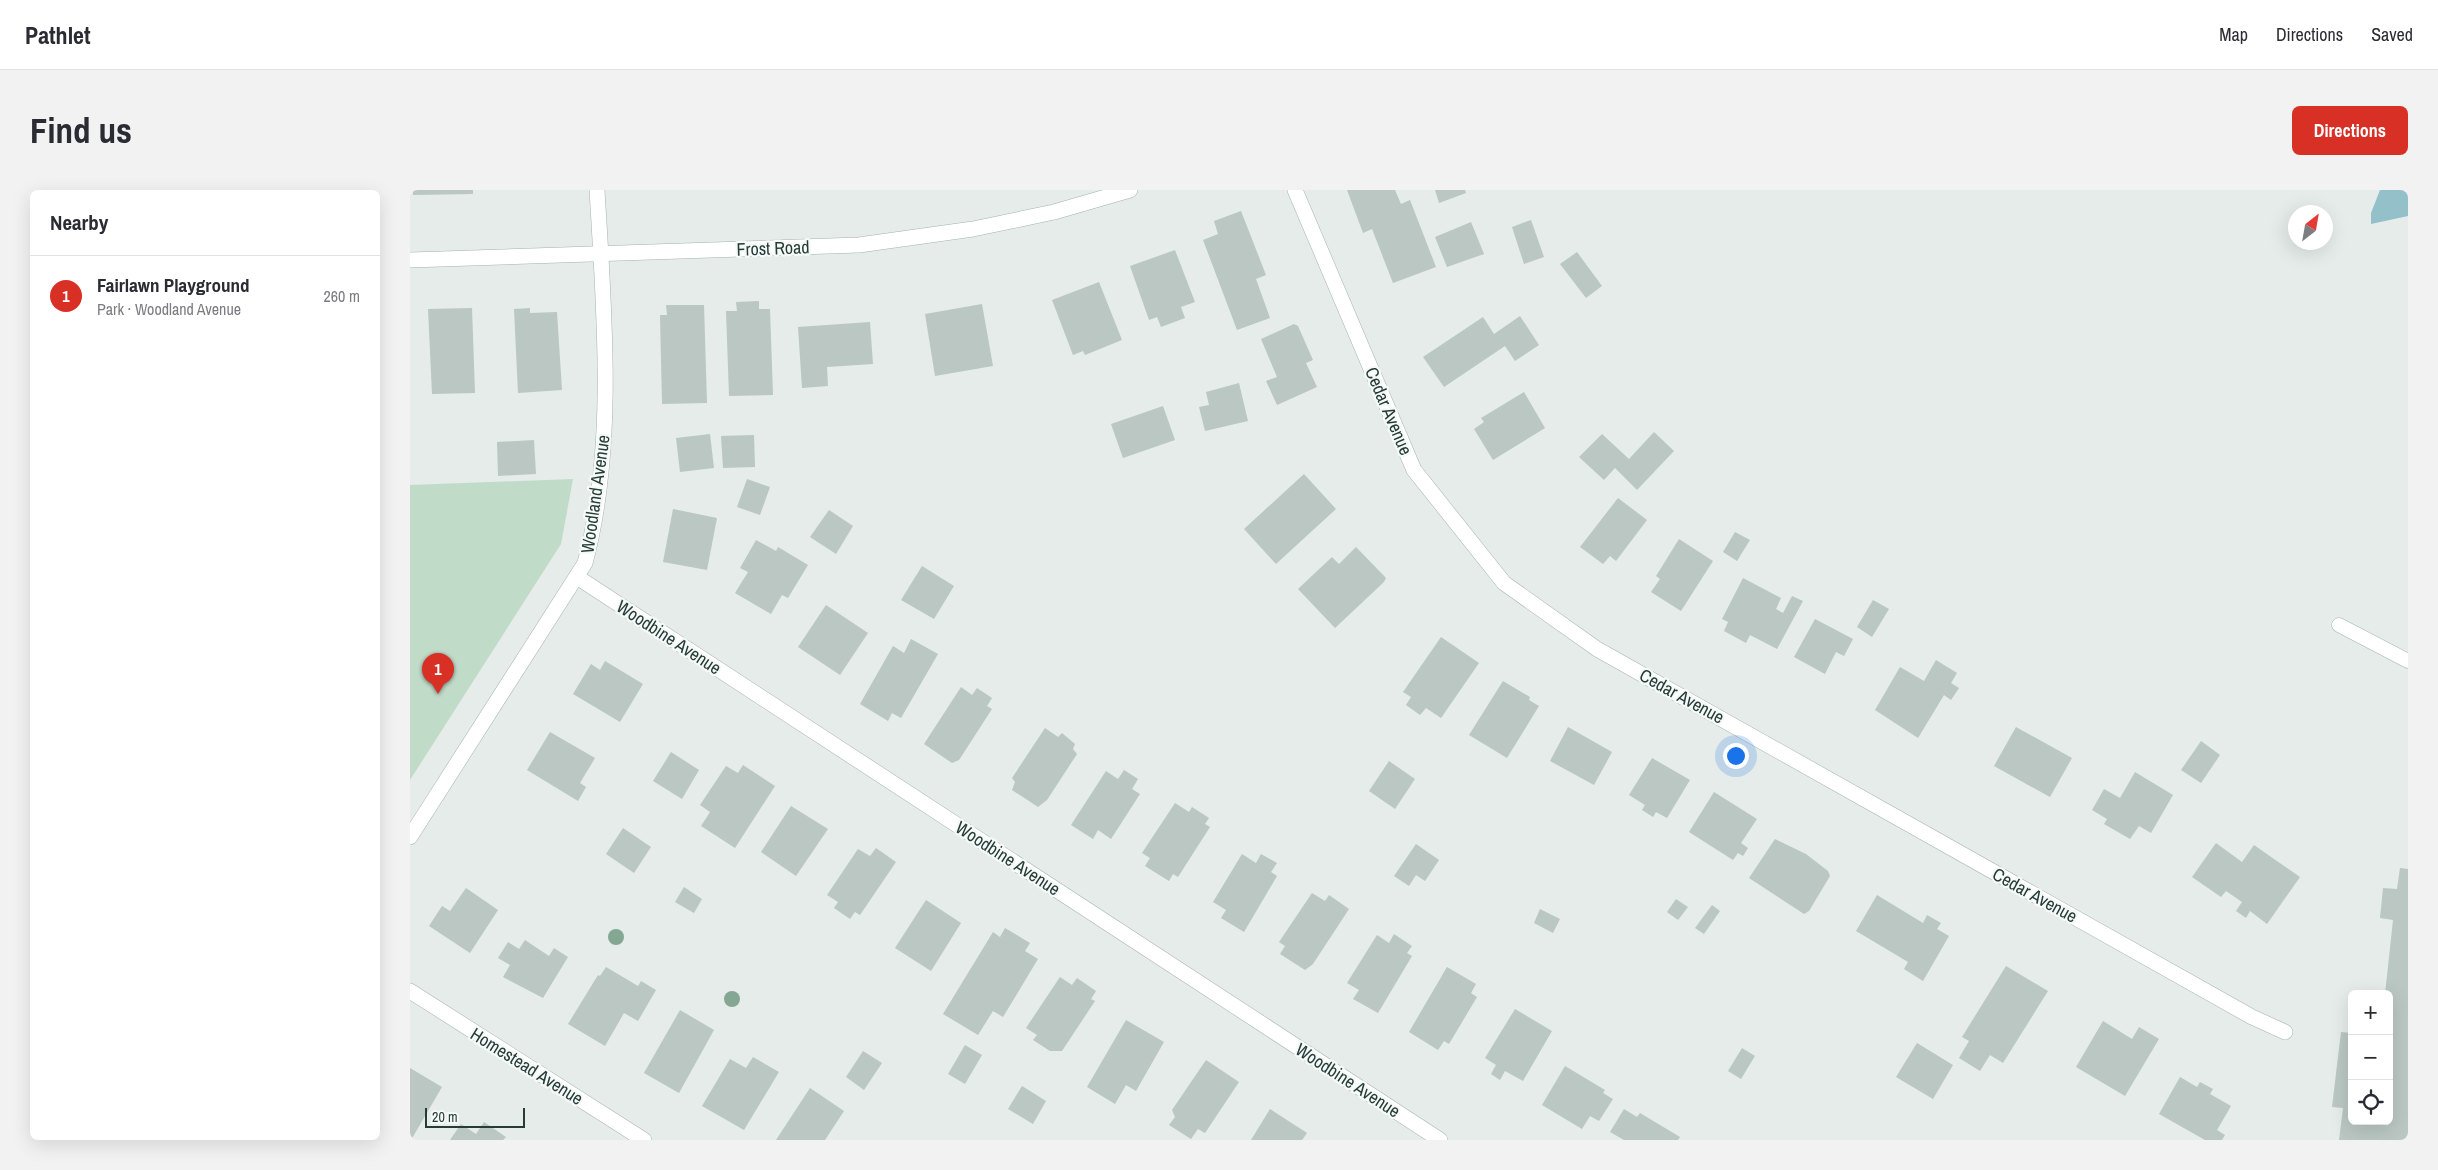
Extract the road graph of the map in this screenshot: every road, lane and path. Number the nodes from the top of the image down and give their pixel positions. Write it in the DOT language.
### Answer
graph roads {
  1 [pos="597,190"];
  2 [pos="1130,190"];
  3 [pos="1295,190"];
  4 [pos="601,252"];
  5 [pos="410,260"];
  6 [pos="576,577"];
  7 [pos="2339,625"];
  8 [pos="2408,661"];
  9 [pos="410,837"];
  10 [pos="410,991"];
  11 [pos="2284,1032"];
  12 [pos="644,1140"];
  13 [pos="1440,1140"];
  1 -- 4 [label="street, Woodland Avenue"];
  2 -- 4 [label="street, Frost Road"];
  3 -- 11 [label="street, Cedar Avenue"];
  4 -- 5 [label="street, Frost Road"];
  4 -- 6 [label="street, Woodland Avenue"];
  6 -- 9 [label="street, Woodland Avenue"];
  6 -- 13 [label="street, Woodbine Avenue"];
  7 -- 8 [label="lane"];
  10 -- 12 [label="street, Homestead Avenue"];
}
